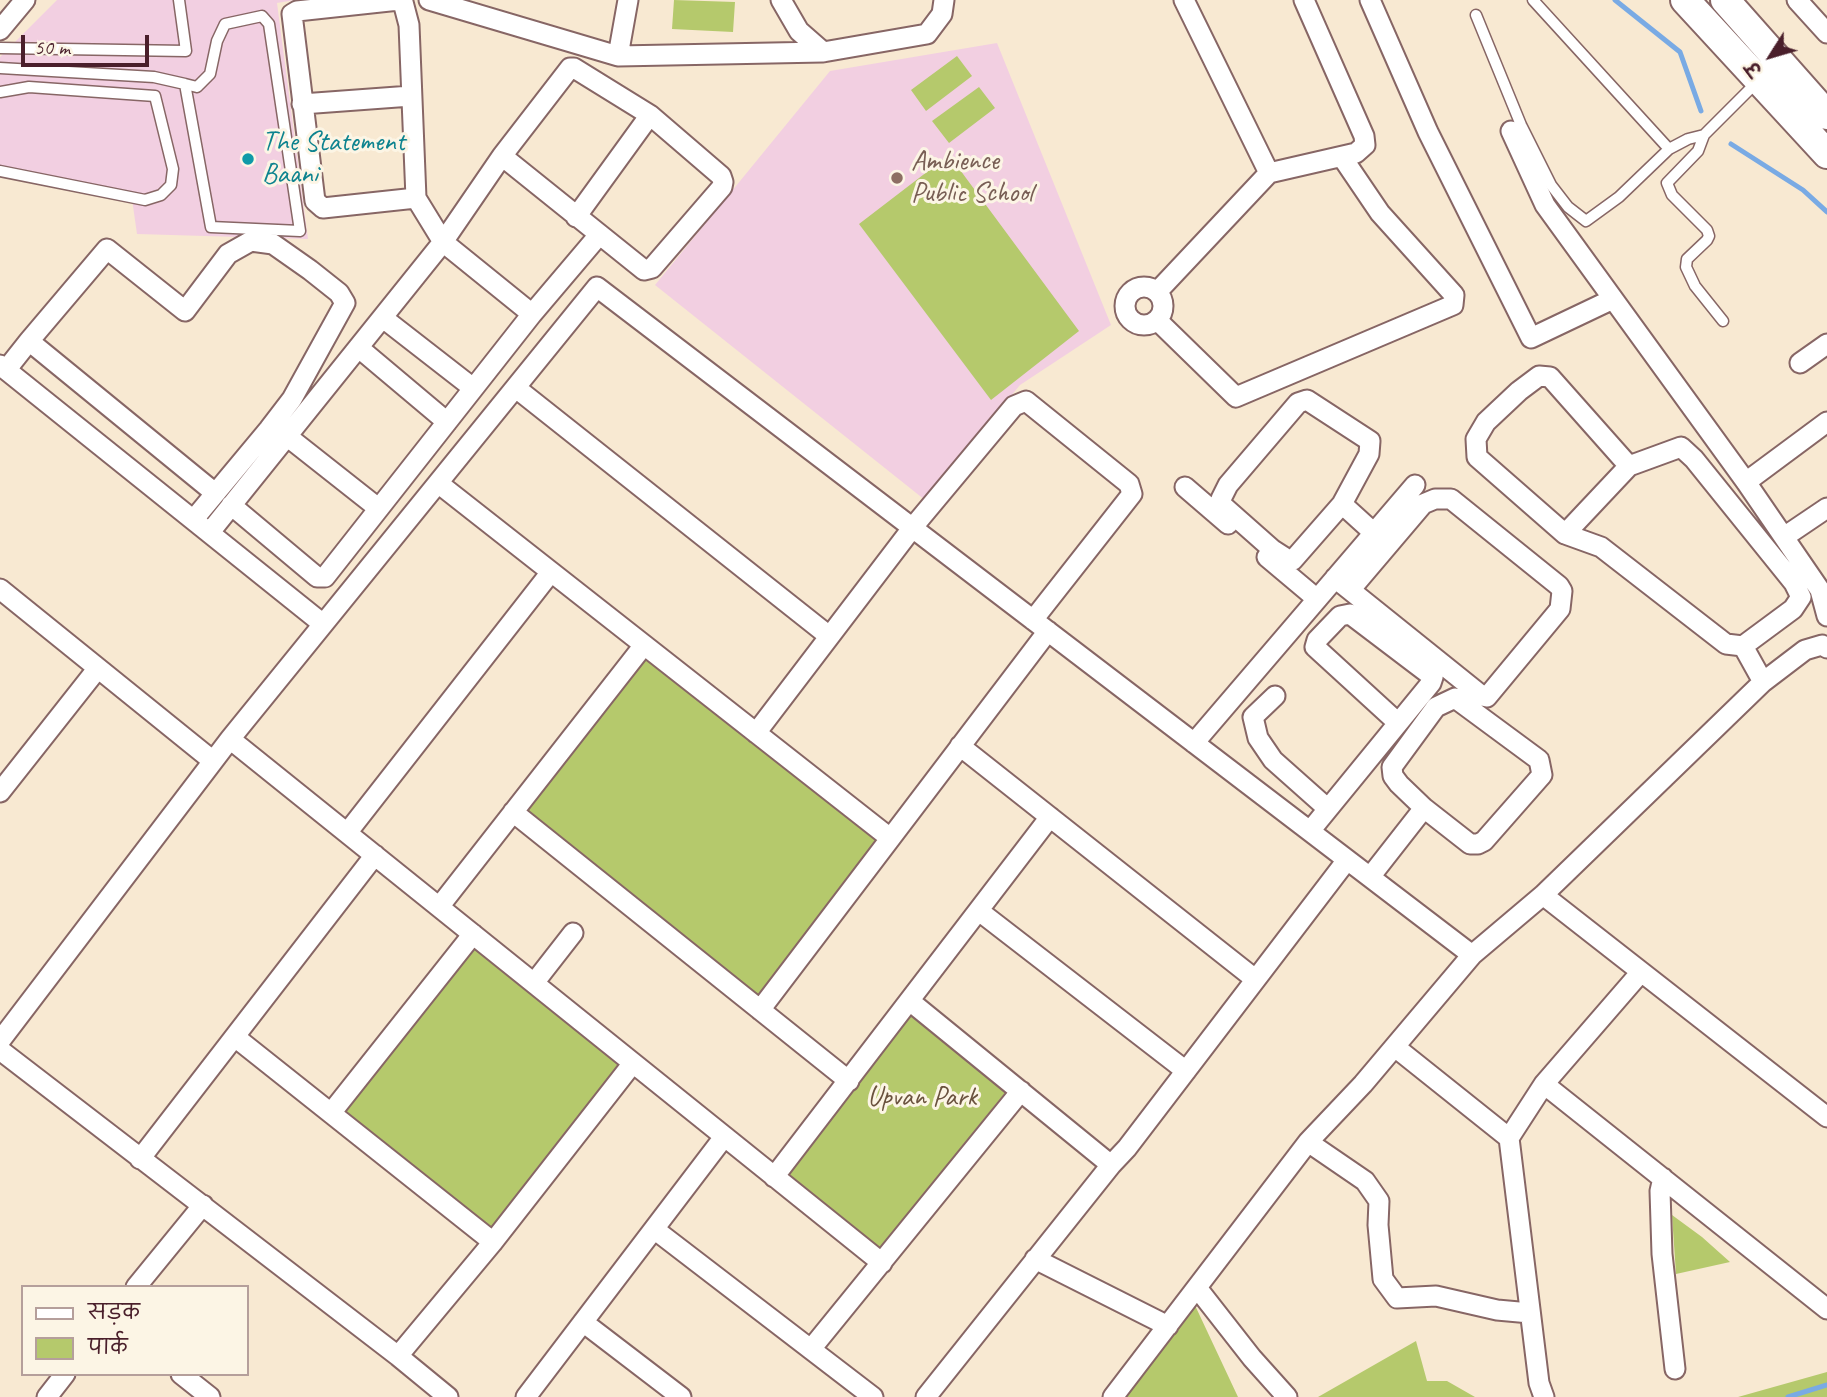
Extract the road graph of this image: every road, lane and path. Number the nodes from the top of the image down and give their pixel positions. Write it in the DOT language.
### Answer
graph roads {
  1 [pos="25,0"];
  2 [pos="179,0"];
  3 [pos="429,0"];
  4 [pos="628,0"];
  5 [pos="781,0"];
  6 [pos="944,0"];
  7 [pos="1184,0"];
  8 [pos="1304,0"];
  9 [pos="1370,0"];
  10 [pos="1533,0"];
  11 [pos="1685,0"];
  12 [pos="1725,0"];
  13 [pos="1797,0"];
  14 [pos="1476,15"];
  15 [pos="0,30"];
  16 [pos="1827,33"];
  17 [pos="0,48"];
  18 [pos="822,52"];
  19 [pos="618,56"];
  20 [pos="0,68"];
  21 [pos="1759,81"];
  22 [pos="185,84"];
  23 [pos="0,93"];
  24 [pos="411,96"];
  25 [pos="302,104"];
  26 [pos="650,115"];
  27 [pos="1827,115"];
  28 [pos="1511,131"];
  29 [pos="1704,135"];
  30 [pos="1669,149"];
  31 [pos="1827,154"];
  32 [pos="502,156"];
  33 [pos="1342,157"];
  34 [pos="0,171"];
  35 [pos="1269,173"];
  36 [pos="416,198"];
  37 [pos="576,217"];
  38 [pos="599,235"];
  39 [pos="443,243"];
  40 [pos="1157,292"];
  41 [pos="1613,299"];
  42 [pos="532,314"];
  43 [pos="383,317"];
  44 [pos="1157,320"];
  45 [pos="1723,321"];
  46 [pos="29,341"];
  47 [pos="1827,344"];
  48 [pos="359,348"];
  49 [pos="1800,363"];
  50 [pos="3,367"];
  51 [pos="516,388"];
  52 [pos="469,394"];
  53 [pos="489,420"];
  54 [pos="447,422"];
  55 [pos="1827,422"];
  56 [pos="288,437"];
  57 [pos="1629,466"];
  58 [pos="1746,482"];
  59 [pos="438,483"];
  60 [pos="1415,485"];
  61 [pos="1185,487"];
  62 [pos="215,493"];
  63 [pos="1342,504"];
  64 [pos="231,505"];
  65 [pos="378,508"];
  66 [pos="1827,508"];
  67 [pos="194,519"];
  68 [pos="913,527"];
  69 [pos="209,531"];
  70 [pos="1374,533"];
  71 [pos="1565,534"];
  72 [pos="1784,537"];
  73 [pos="551,572"];
  74 [pos="1343,584"];
  75 [pos="1823,587"];
  76 [pos="0,589"];
  77 [pos="1317,599"];
  78 [pos="1827,616"];
  79 [pos="323,624"];
  80 [pos="1040,625"];
  81 [pos="829,636"];
  82 [pos="644,645"];
  83 [pos="1743,646"];
  84 [pos="1827,648"];
  85 [pos="98,668"];
  86 [pos="1763,682"];
  87 [pos="1275,696"];
  88 [pos="1397,722"];
  89 [pos="755,733"];
  90 [pos="230,739"];
  91 [pos="1194,743"];
  92 [pos="960,746"];
  93 [pos="213,761"];
  94 [pos="0,792"];
  95 [pos="1327,808"];
  96 [pos="1424,808"];
  97 [pos="513,812"];
  98 [pos="1050,817"];
  99 [pos="1310,831"];
  100 [pos="347,833"];
  101 [pos="890,838"];
  102 [pos="375,855"];
  103 [pos="1348,860"];
  104 [pos="1370,877"];
  105 [pos="1544,895"];
  106 [pos="439,907"];
  107 [pos="979,911"];
  108 [pos="573,933"];
  109 [pos="473,934"];
  110 [pos="1472,955"];
  111 [pos="1641,972"];
  112 [pos="1255,979"];
  113 [pos="534,983"];
  114 [pos="911,1002"];
  115 [pos="760,1010"];
  116 [pos="235,1037"];
  117 [pos="0,1041"];
  118 [pos="1395,1047"];
  119 [pos="0,1050"];
  120 [pos="633,1063"];
  121 [pos="1186,1071"];
  122 [pos="849,1081"];
  123 [pos="1544,1084"];
  124 [pos="1021,1091"];
  125 [pos="331,1114"];
  126 [pos="1827,1117"];
  127 [pos="724,1136"];
  128 [pos="1509,1138"];
  129 [pos="1308,1142"];
  130 [pos="140,1159"];
  131 [pos="1111,1165"];
  132 [pos="774,1177"];
  133 [pos="1663,1178"];
  134 [pos="203,1205"];
  135 [pos="654,1229"];
  136 [pos="493,1242"];
  137 [pos="1035,1259"];
  138 [pos="882,1263"];
  139 [pos="138,1285"];
  140 [pos="1198,1289"];
  141 [pos="1827,1308"];
  142 [pos="1530,1314"];
  143 [pos="583,1322"];
  144 [pos="1168,1326"];
  145 [pos="811,1349"];
  146 [pos="398,1356"];
  147 [pos="1675,1369"];
  148 [pos="63,1376"];
  149 [pos="184,1376"];
  150 [pos="428,1381"];
  151 [pos="47,1397"];
  152 [pos="210,1397"];
  153 [pos="416,1397"];
  154 [pos="448,1397"];
  155 [pos="526,1397"];
  156 [pos="681,1397"];
  157 [pos="873,1397"];
  158 [pos="926,1397"];
  159 [pos="1114,1397"];
  160 [pos="1287,1397"];
  161 [pos="1544,1397"];
  1 -- 15 [label="street"];
  2 -- 17 [label="lane"];
  3 -- 19 [label="street"];
  4 -- 19 [label="street"];
  5 -- 18 [label="street"];
  6 -- 18 [label="street"];
  7 -- 35 [label="street"];
  8 -- 33 [label="street"];
  9 -- 41 [label="street"];
  10 -- 30 [label="lane"];
  11 -- 21 [label="main road"];
  12 -- 27 [label="main road"];
  13 -- 16 [label="street"];
  14 -- 30 [label="lane"];
  18 -- 19 [label="street"];
  20 -- 22 [label="lane"];
  21 -- 29 [label="lane"];
  21 -- 31 [label="main road"];
  22 -- 22 [label="lane"];
  23 -- 34 [label="lane"];
  24 -- 25 [label="street"];
  24 -- 25 [label="street"];
  24 -- 36 [label="street"];
  25 -- 36 [label="street"];
  26 -- 32 [label="street"];
  26 -- 37 [label="street"];
  26 -- 38 [label="street"];
  28 -- 41 [label="street"];
  29 -- 30 [label="lane"];
  29 -- 45 [label="lane"];
  32 -- 37 [label="street"];
  32 -- 39 [label="street"];
  33 -- 35 [label="street"];
  33 -- 44 [label="street"];
  35 -- 40 [label="street"];
  36 -- 39 [label="street"];
  37 -- 38 [label="street"];
  38 -- 42 [label="street"];
  39 -- 42 [label="street"];
  39 -- 43 [label="street"];
  40 -- 44 [label="street"];
  40 -- 44 [label="street"];
  41 -- 58 [label="street"];
  42 -- 52 [label="street"];
  43 -- 48 [label="street"];
  43 -- 52 [label="street"];
  46 -- 50 [label="street"];
  46 -- 62 [label="street"];
  46 -- 62 [label="street"];
  47 -- 49 [label="street"];
  48 -- 54 [label="street"];
  48 -- 56 [label="street"];
  50 -- 67 [label="street"];
  51 -- 53 [label="street"];
  51 -- 68 [label="street"];
  51 -- 81 [label="street"];
  52 -- 53 [label="street"];
  52 -- 54 [label="street"];
  53 -- 59 [label="street"];
  54 -- 65 [label="street"];
  55 -- 58 [label="street"];
  56 -- 64 [label="street"];
  56 -- 65 [label="street"];
  57 -- 71 [label="street"];
  57 -- 71 [label="street"];
  57 -- 83 [label="street"];
  58 -- 72 [label="street"];
  59 -- 73 [label="street"];
  59 -- 79 [label="street"];
  60 -- 70 [label="street"];
  61 -- 77 [label="street"];
  62 -- 67 [label="street"];
  63 -- 63 [label="street"];
  63 -- 70 [label="street"];
  64 -- 65 [label="street"];
  64 -- 69 [label="street"];
  66 -- 72 [label="street"];
  67 -- 69 [label="street"];
  68 -- 80 [label="street"];
  68 -- 80 [label="street"];
  68 -- 81 [label="street"];
  69 -- 79 [label="street"];
  70 -- 74 [label="street"];
  71 -- 83 [label="street"];
  72 -- 75 [label="street"];
  73 -- 82 [label="street"];
  73 -- 100 [label="street"];
  74 -- 74 [label="street"];
  74 -- 77 [label="street"];
  75 -- 78 [label="street"];
  76 -- 85 [label="street"];
  77 -- 91 [label="street"];
  79 -- 90 [label="street"];
  80 -- 91 [label="street"];
  80 -- 92 [label="street"];
  81 -- 89 [label="street"];
  82 -- 89 [label="street"];
  82 -- 97 [label="street"];
  83 -- 86 [label="street"];
  84 -- 86 [label="street"];
  85 -- 93 [label="street"];
  85 -- 94 [label="street"];
  86 -- 105 [label="street"];
  87 -- 95 [label="street"];
  88 -- 88 [label="street"];
  88 -- 95 [label="street"];
  89 -- 101 [label="street"];
  90 -- 93 [label="street"];
  90 -- 100 [label="street"];
  91 -- 99 [label="street"];
  92 -- 98 [label="street"];
  92 -- 101 [label="street"];
  93 -- 117 [label="street"];
  95 -- 99 [label="street"];
  96 -- 96 [label="street"];
  96 -- 104 [label="street"];
  97 -- 106 [label="street"];
  97 -- 115 [label="street"];
  98 -- 107 [label="street"];
  98 -- 112 [label="street"];
  99 -- 103 [label="street"];
  100 -- 102 [label="street"];
  101 -- 115 [label="street"];
  102 -- 106 [label="street"];
  102 -- 116 [label="street"];
  103 -- 104 [label="street"];
  103 -- 112 [label="street"];
  104 -- 110 [label="street"];
  105 -- 110 [label="street"];
  105 -- 111 [label="street"];
  106 -- 109 [label="street"];
  107 -- 114 [label="street"];
  107 -- 121 [label="street"];
  108 -- 113 [label="street"];
  109 -- 113 [label="street"];
  109 -- 125 [label="street"];
  110 -- 118 [label="street"];
  111 -- 123 [label="street"];
  111 -- 126 [label="street"];
  112 -- 121 [label="street"];
  113 -- 120 [label="street"];
  114 -- 122 [label="street"];
  114 -- 124 [label="street"];
  115 -- 122 [label="street"];
  116 -- 125 [label="street"];
  116 -- 130 [label="street"];
  118 -- 128 [label="street"];
  118 -- 129 [label="street"];
  119 -- 130 [label="street"];
  120 -- 127 [label="street"];
  120 -- 136 [label="street"];
  121 -- 131 [label="street"];
  122 -- 132 [label="street"];
  123 -- 128 [label="street"];
  123 -- 133 [label="street"];
  124 -- 131 [label="street"];
  124 -- 138 [label="street"];
  125 -- 136 [label="street"];
  127 -- 132 [label="street"];
  127 -- 135 [label="street"];
  128 -- 142 [label="street"];
  129 -- 140 [label="street"];
  129 -- 142 [label="street"];
  130 -- 134 [label="street"];
  131 -- 137 [label="street"];
  132 -- 138 [label="street"];
  133 -- 141 [label="street"];
  133 -- 147 [label="street"];
  134 -- 139 [label="street"];
  134 -- 146 [label="street"];
  135 -- 143 [label="street"];
  135 -- 145 [label="street"];
  136 -- 146 [label="street"];
  137 -- 144 [label="street"];
  137 -- 158 [label="street"];
  138 -- 145 [label="street"];
  140 -- 144 [label="street"];
  140 -- 160 [label="street"];
  142 -- 161 [label="street"];
  143 -- 155 [label="street"];
  143 -- 156 [label="street"];
  144 -- 159 [label="street"];
  145 -- 157 [label="street"];
  146 -- 150 [label="street"];
  148 -- 151 [label="street"];
  149 -- 152 [label="street"];
  150 -- 153 [label="street"];
  150 -- 154 [label="street"];
}
